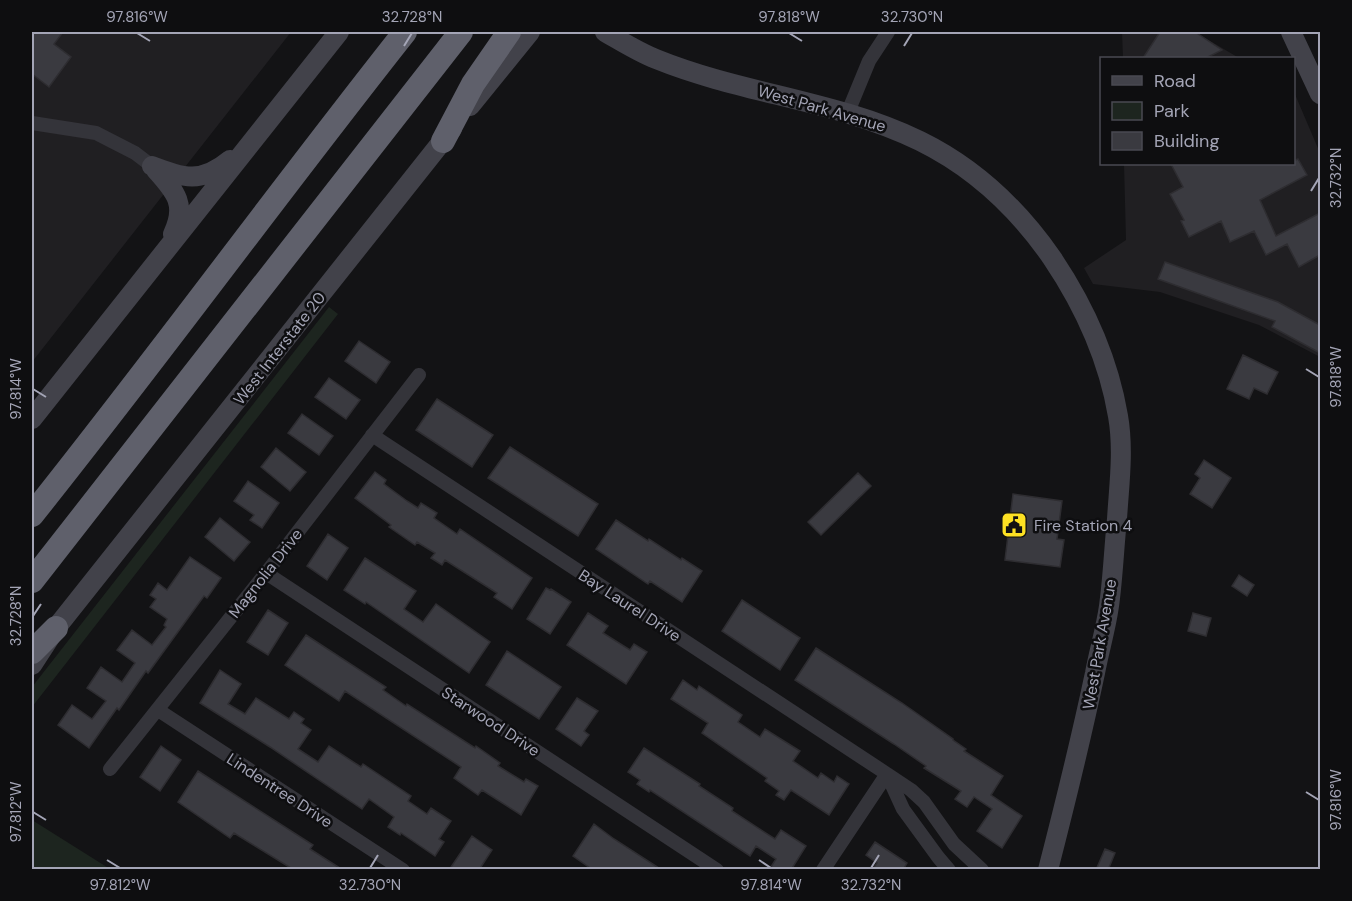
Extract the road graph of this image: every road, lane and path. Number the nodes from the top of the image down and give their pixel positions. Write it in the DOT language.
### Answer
graph roads {
  1 [pos="339,32"];
  2 [pos="405,32"];
  3 [pos="461,32"];
  4 [pos="509,32"];
  5 [pos="530,32"];
  6 [pos="605,32"];
  7 [pos="888,32"];
  8 [pos="1291,32"];
  9 [pos="1320,94"];
  10 [pos="848,112"];
  11 [pos="32,123"];
  12 [pos="443,141"];
  13 [pos="250,143"];
  14 [pos="152,166"];
  15 [pos="163,254"];
  16 [pos="419,375"];
  17 [pos="32,419"];
  18 [pos="372,435"];
  19 [pos="32,515"];
  20 [pos="266,573"];
  21 [pos="32,581"];
  22 [pos="56,628"];
  23 [pos="32,652"];
  24 [pos="32,665"];
  25 [pos="158,710"];
  26 [pos="110,769"];
  27 [pos="887,774"];
  28 [pos="403,870"];
  29 [pos="717,870"];
  30 [pos="823,870"];
  31 [pos="949,870"];
  32 [pos="982,870"];
  33 [pos="1048,870"];
  1 -- 13 [label="main road"];
  2 -- 19 [label="highway"];
  3 -- 21 [label="highway"];
  4 -- 12 [label="highway"];
  5 -- 12 [label="main road, West Interstate 20"];
  6 -- 10 [label="main road, West Park Avenue"];
  7 -- 10 [label="street"];
  8 -- 9 [label="main road"];
  10 -- 33 [label="main road, West Park Avenue"];
  11 -- 14 [label="street"];
  12 -- 22 [label="main road, West Interstate 20"];
  13 -- 14 [label="main road"];
  13 -- 15 [label="main road"];
  14 -- 15 [label="main road"];
  15 -- 17 [label="main road"];
  16 -- 18 [label="street, Magnolia Drive"];
  18 -- 20 [label="street, Magnolia Drive"];
  18 -- 27 [label="street, Bay Laurel Drive"];
  20 -- 25 [label="street, Magnolia Drive"];
  20 -- 29 [label="street, Starwood Drive"];
  22 -- 23 [label="highway"];
  22 -- 24 [label="main road, West Interstate 20"];
  25 -- 26 [label="street, Magnolia Drive"];
  25 -- 28 [label="street, Lindentree Drive"];
  27 -- 30 [label="street"];
  27 -- 31 [label="street"];
  27 -- 32 [label="street, Bay Laurel Drive"];
}
